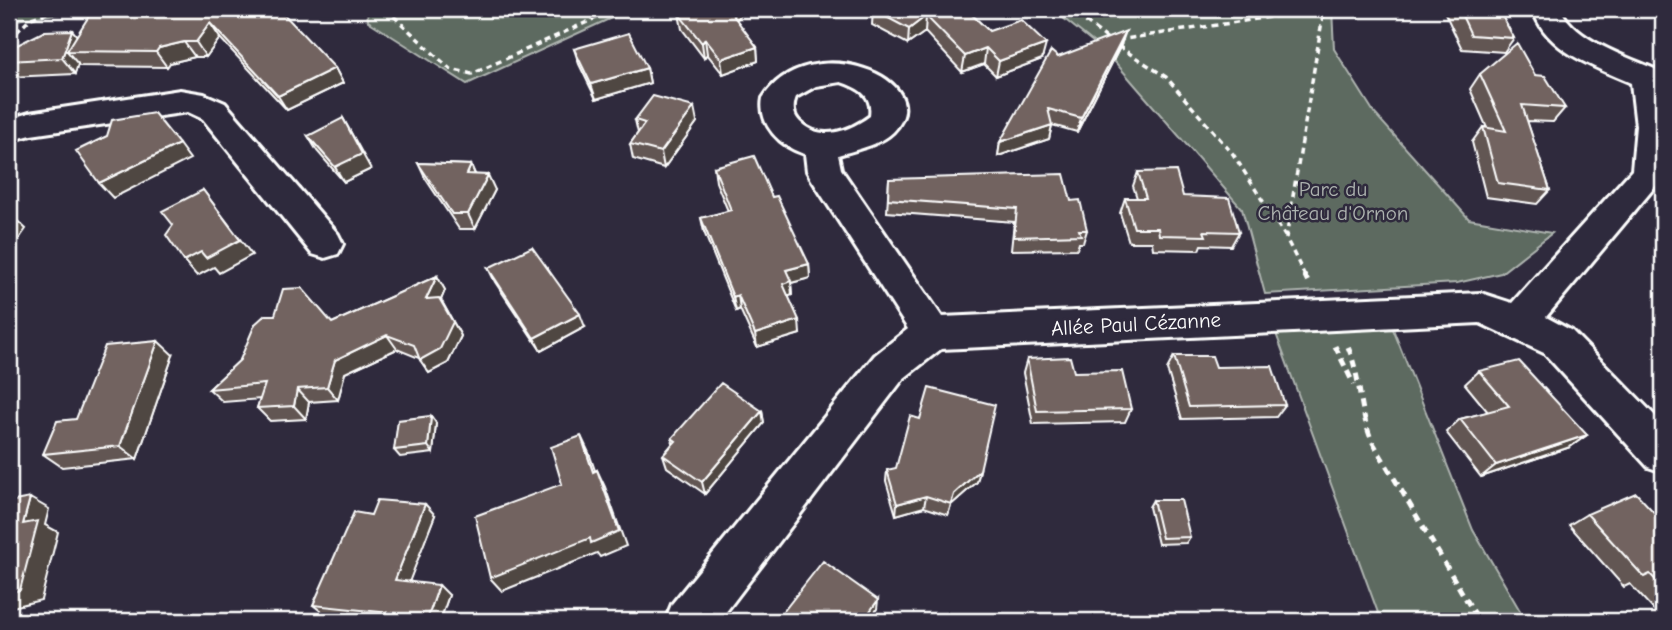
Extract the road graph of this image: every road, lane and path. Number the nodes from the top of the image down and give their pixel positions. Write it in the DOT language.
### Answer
graph roads {
  1 [pos="61,9"];
  2 [pos="386,9"];
  3 [pos="616,9"];
  4 [pos="1069,9"];
  5 [pos="1324,9"];
  6 [pos="1547,9"];
  7 [pos="9,40"];
  8 [pos="1111,41"];
  9 [pos="1655,71"];
  10 [pos="9,130"];
  11 [pos="820,146"];
  12 [pos="1286,238"];
  13 [pos="324,244"];
  14 [pos="1519,322"];
  15 [pos="932,333"];
  16 [pos="1330,337"];
  17 [pos="1357,389"];
  18 [pos="1663,453"];
  19 [pos="689,621"];
  1 -- 7 [label="path"];
  2 -- 3 [label="path"];
  4 -- 8 [label="path"];
  5 -- 8 [label="path"];
  6 -- 9 [label="street"];
  8 -- 12 [label="path"];
  9 -- 14 [label="street"];
  10 -- 13 [label="street"];
  11 -- 15 [label="street"];
  14 -- 15 [label="street, Allée Paul Cézanne"];
  14 -- 18 [label="street, Allée Paul Cézanne"];
  15 -- 19 [label="street"];
  16 -- 17 [label="path"];
}
